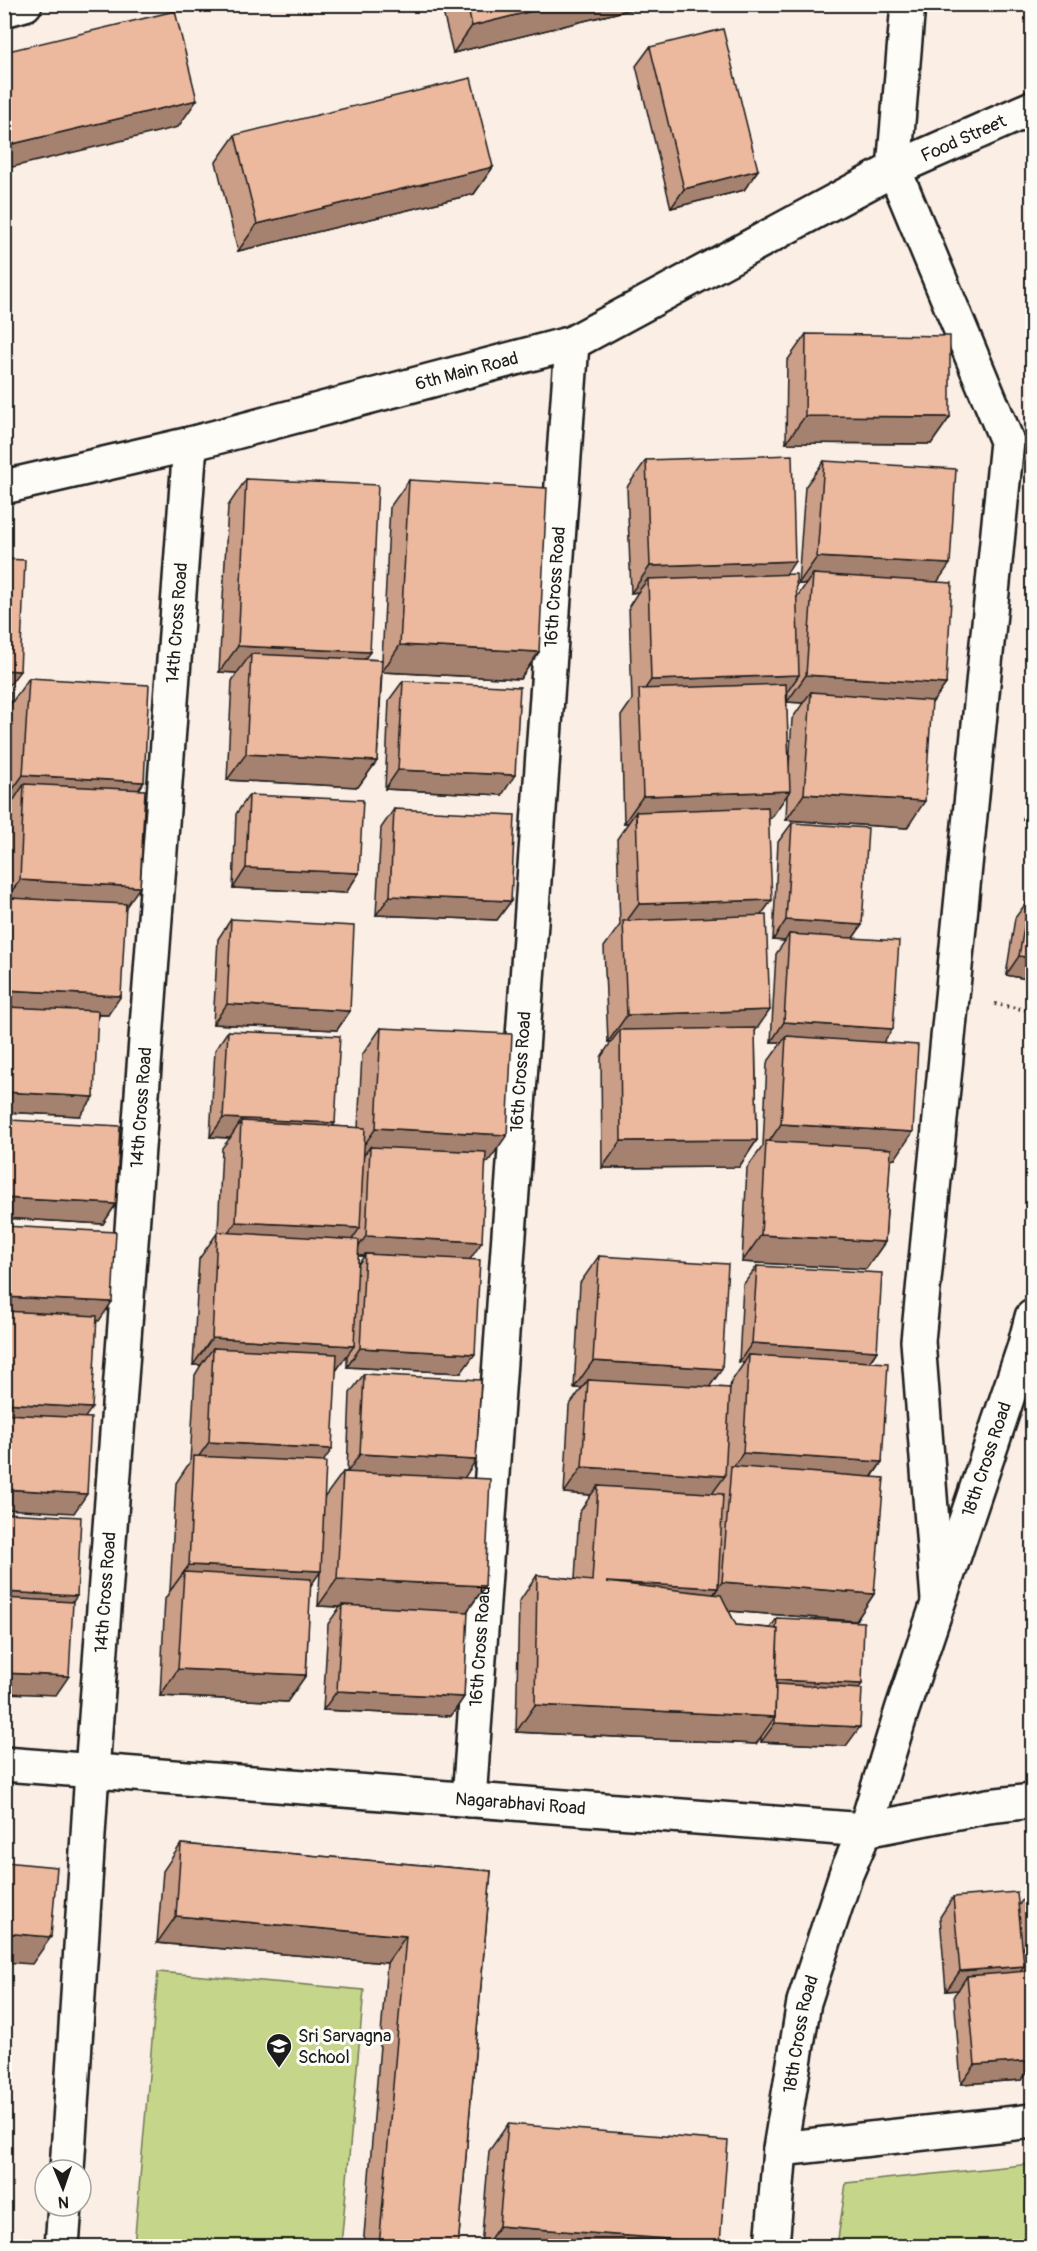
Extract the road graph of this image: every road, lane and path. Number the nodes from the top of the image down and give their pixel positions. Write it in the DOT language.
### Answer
graph roads {
  1 [pos="25,4"];
  2 [pos="908,4"];
  3 [pos="4,10"];
  4 [pos="1032,108"];
  5 [pos="894,169"];
  6 [pos="572,344"];
  7 [pos="190,444"];
  8 [pos="4,487"];
  9 [pos="996,1005"];
  10 [pos="1032,1011"];
  11 [pos="1032,1317"];
  12 [pos="938,1600"];
  13 [pos="4,1764"];
  14 [pos="92,1771"];
  15 [pos="469,1800"];
  16 [pos="1032,1801"];
  17 [pos="865,1830"];
  18 [pos="1032,2121"];
  19 [pos="780,2150"];
  20 [pos="68,2158"];
  21 [pos="64,2218"];
  22 [pos="62,2247"];
  23 [pos="772,2247"];
  1 -- 3 [label="street"];
  2 -- 5 [label="street"];
  4 -- 5 [label="street, Food Street"];
  5 -- 6 [label="street, 6th Main Road"];
  5 -- 12 [label="street"];
  6 -- 7 [label="street, 6th Main Road"];
  6 -- 15 [label="street, 16th Cross Road"];
  7 -- 8 [label="street, 6th Main Road"];
  7 -- 14 [label="street, 14th Cross Road"];
  9 -- 10 [label="path"];
  11 -- 12 [label="street, 18th Cross Road"];
  12 -- 17 [label="street, 18th Cross Road"];
  13 -- 14 [label="street, Nagarabhavi Road"];
  14 -- 15 [label="street, Nagarabhavi Road"];
  14 -- 20 [label="street, 14th Cross Road"];
  15 -- 17 [label="street, Nagarabhavi Road"];
  16 -- 17 [label="street, Nagarabhavi Road"];
  17 -- 19 [label="street, 18th Cross Road"];
  18 -- 19 [label="street"];
  19 -- 23 [label="street, 18th Cross Road"];
  21 -- 22 [label="street"];
}
